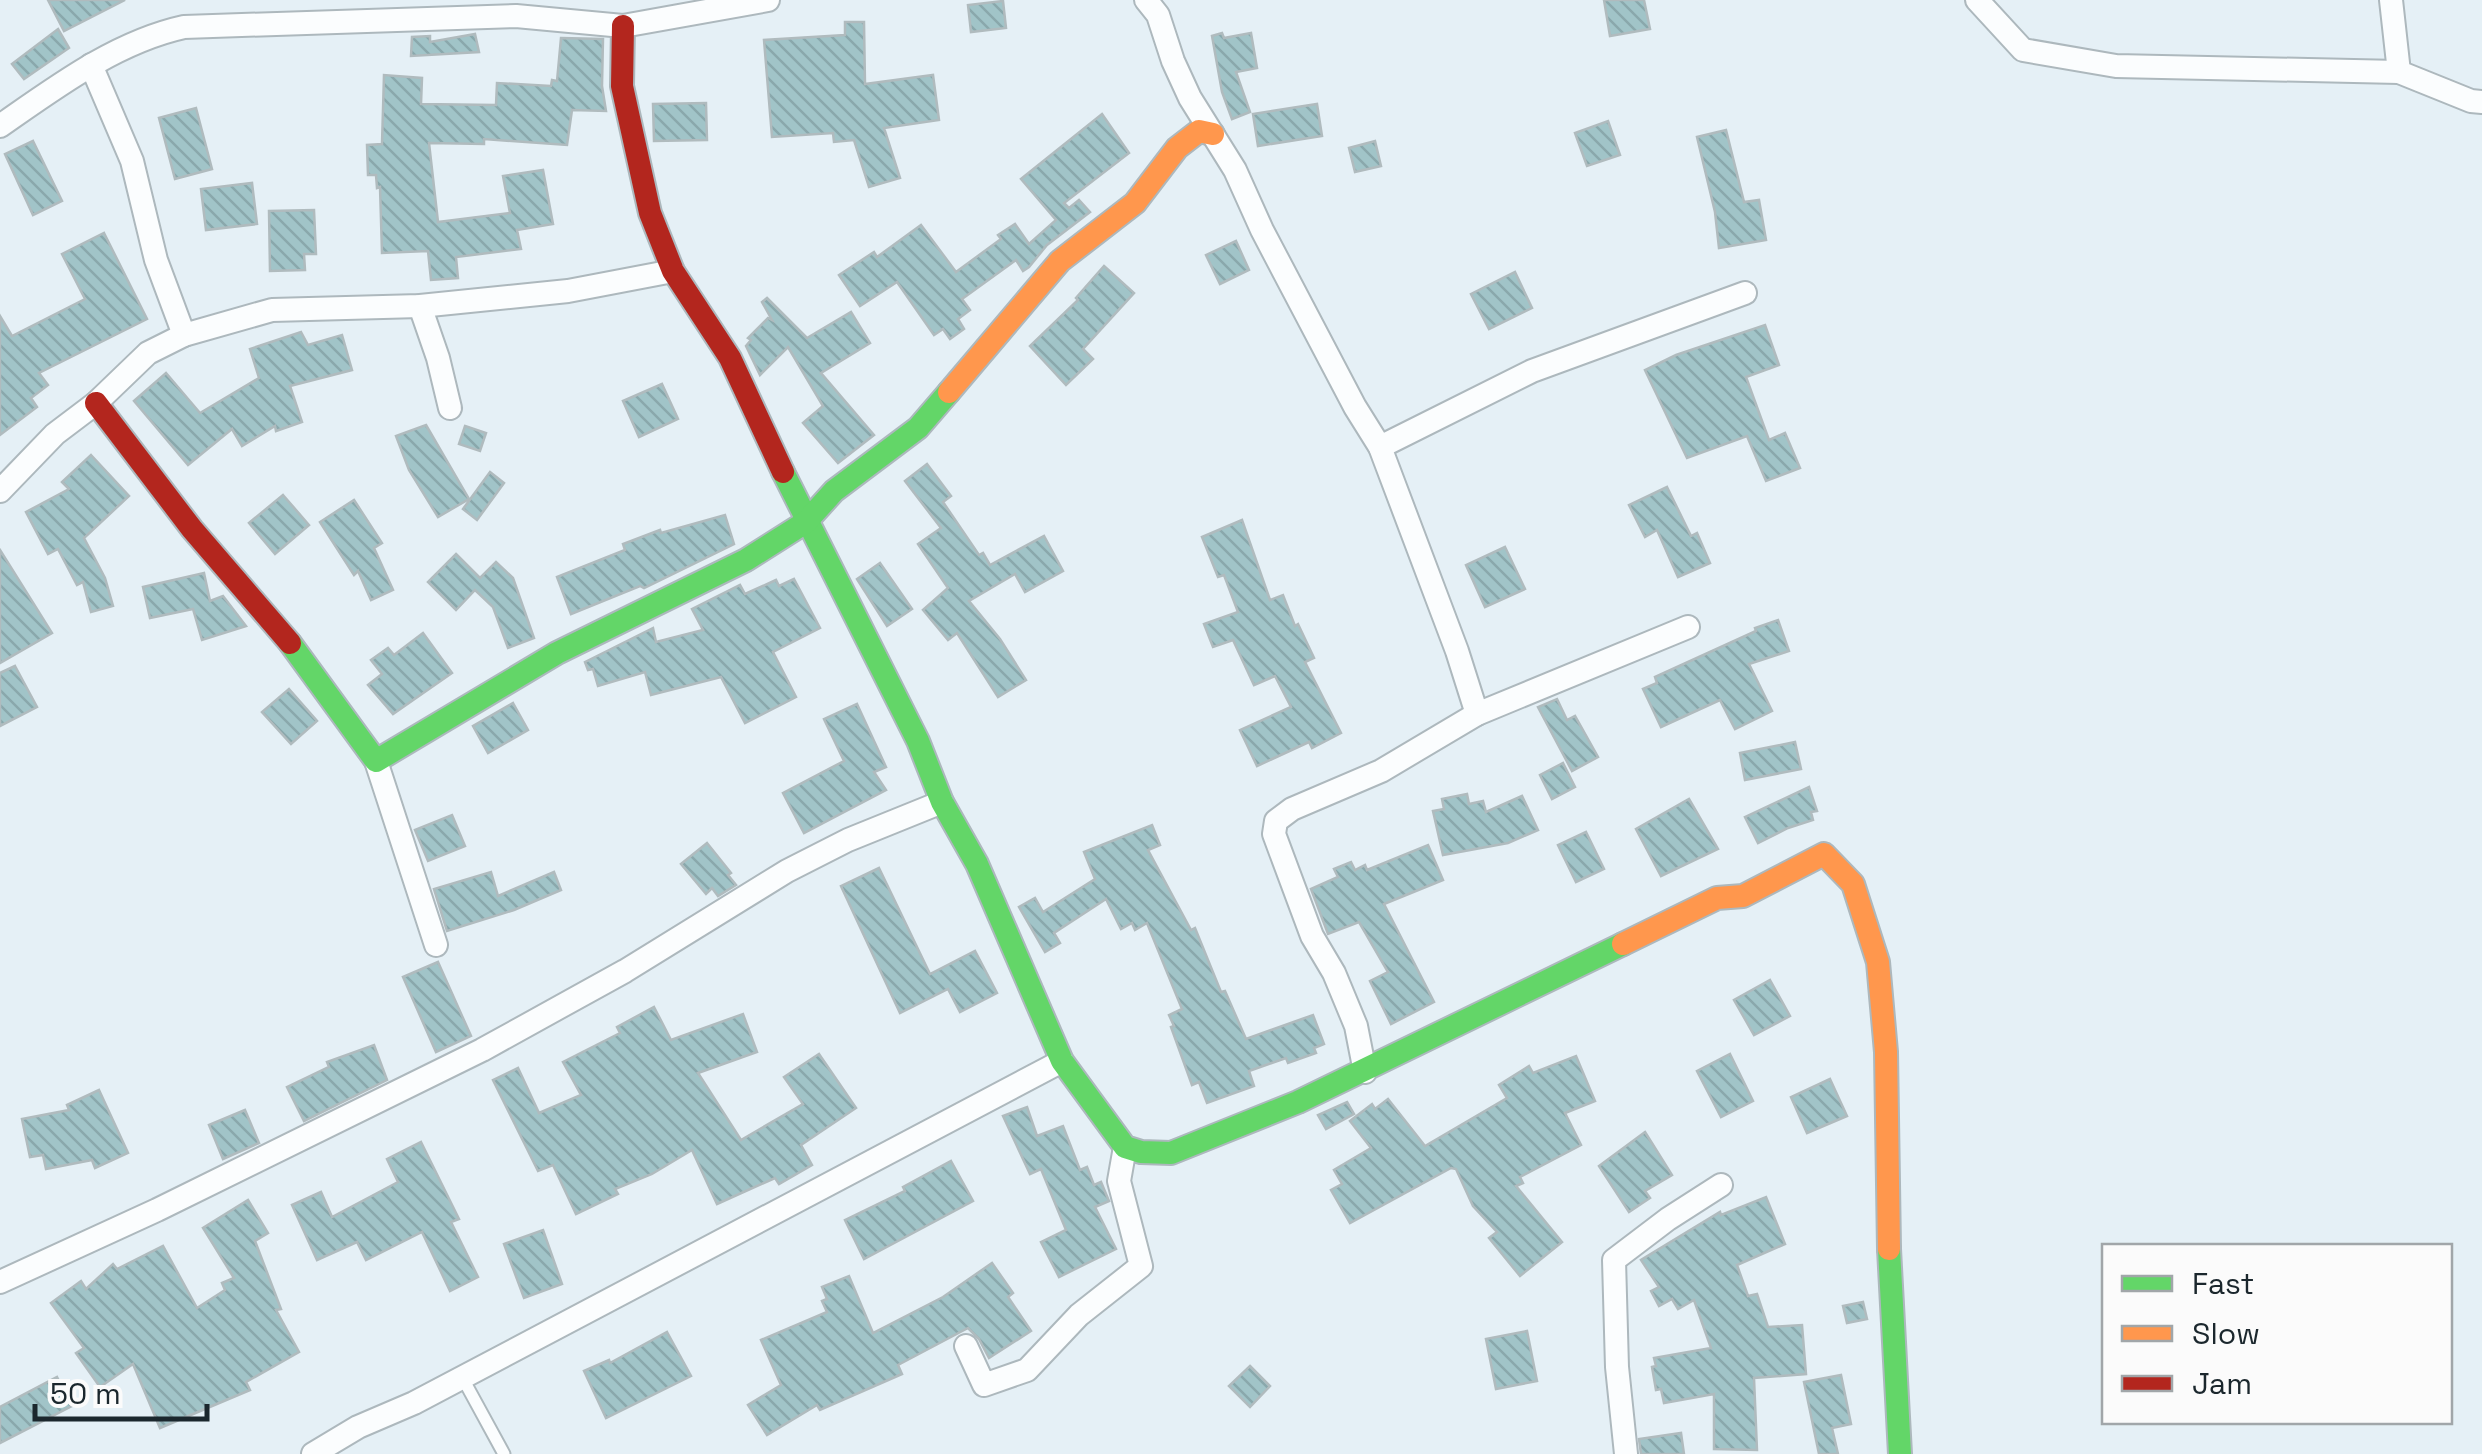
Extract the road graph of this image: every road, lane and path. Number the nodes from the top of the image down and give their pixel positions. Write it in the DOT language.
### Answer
graph roads {
  1 [pos="768,0"];
  2 [pos="1146,0"];
  3 [pos="1976,0"];
  4 [pos="2391,0"];
  5 [pos="622,26"];
  6 [pos="91,65"];
  7 [pos="2399,72"];
  8 [pos="2482,102"];
  9 [pos="0,126"];
  10 [pos="1214,134"];
  11 [pos="673,270"];
  12 [pos="1746,294"];
  13 [pos="420,306"];
  14 [pos="184,335"];
  15 [pos="96,403"];
  16 [pos="450,408"];
  17 [pos="1380,447"];
  18 [pos="0,490"];
  19 [pos="806,522"];
  20 [pos="1688,627"];
  21 [pos="1477,714"];
  22 [pos="376,761"];
  23 [pos="942,802"];
  24 [pos="436,944"];
  25 [pos="1062,1061"];
  26 [pos="1365,1072"];
  27 [pos="1125,1146"];
  28 [pos="1721,1186"];
  29 [pos="0,1282"];
  30 [pos="966,1346"];
  31 [pos="462,1378"];
  32 [pos="313,1454"];
  33 [pos="504,1454"];
  34 [pos="1626,1454"];
  35 [pos="1900,1454"];
  1 -- 5 [label="street"];
  2 -- 10 [label="street"];
  3 -- 7 [label="street"];
  4 -- 7 [label="street"];
  5 -- 6 [label="street"];
  5 -- 11 [label="street"];
  6 -- 9 [label="street"];
  6 -- 14 [label="street"];
  7 -- 8 [label="street"];
  10 -- 17 [label="street"];
  10 -- 19 [label="street"];
  11 -- 13 [label="street"];
  11 -- 19 [label="street"];
  12 -- 17 [label="street"];
  13 -- 14 [label="street"];
  13 -- 16 [label="street"];
  14 -- 15 [label="street"];
  15 -- 18 [label="street"];
  15 -- 22 [label="street"];
  17 -- 21 [label="street"];
  19 -- 22 [label="street"];
  19 -- 23 [label="street"];
  20 -- 21 [label="street"];
  21 -- 26 [label="street"];
  22 -- 24 [label="street"];
  23 -- 25 [label="street"];
  23 -- 29 [label="street"];
  25 -- 27 [label="street"];
  25 -- 31 [label="street"];
  26 -- 27 [label="street"];
  26 -- 35 [label="street"];
  27 -- 30 [label="street"];
  28 -- 34 [label="street"];
  31 -- 32 [label="street"];
  31 -- 33 [label="lane"];
}
